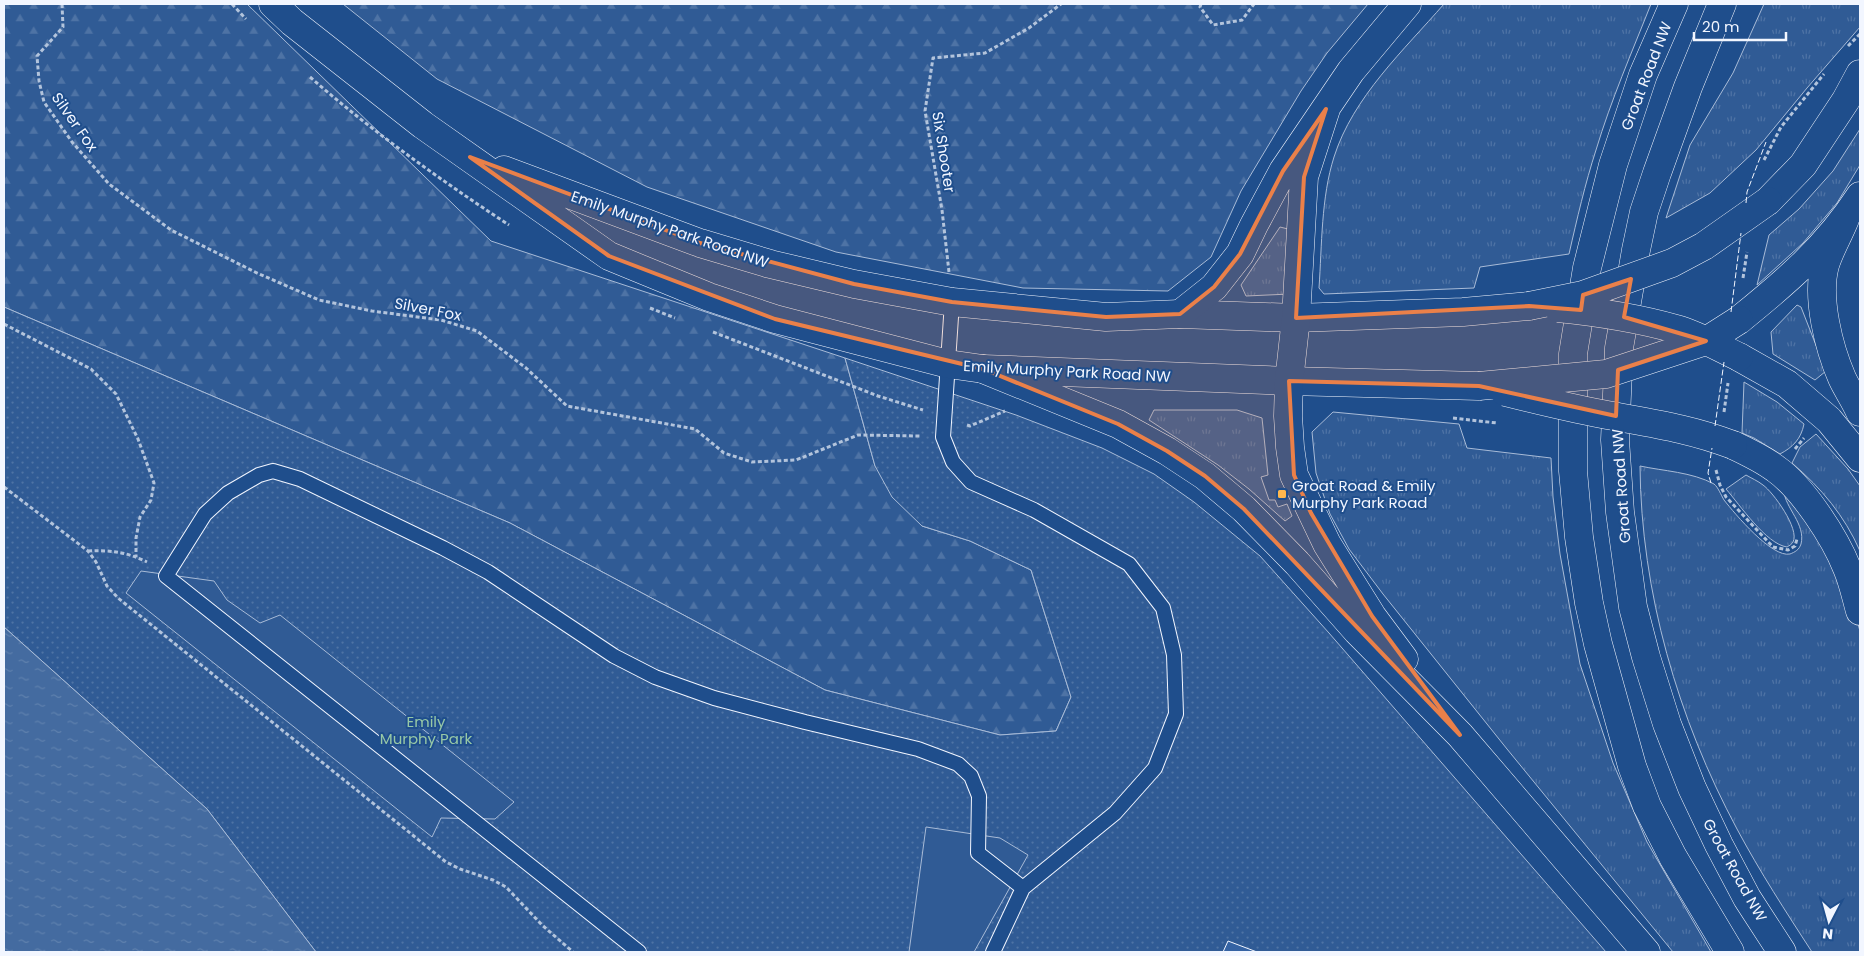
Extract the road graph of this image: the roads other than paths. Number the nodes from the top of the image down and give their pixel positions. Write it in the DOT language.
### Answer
graph roads {
  1 [pos="273,4"];
  2 [pos="1407,4"];
  3 [pos="1674,4"];
  4 [pos="1722,4"];
  5 [pos="1860,74"];
  6 [pos="1326,108"];
  7 [pos="470,157"];
  8 [pos="1860,196"];
  9 [pos="1845,219"];
  10 [pos="952,302"];
  11 [pos="1530,306"];
  12 [pos="1180,314"];
  13 [pos="1296,318"];
  14 [pos="1706,340"];
  15 [pos="948,364"];
  16 [pos="983,369"];
  17 [pos="1288,382"];
  18 [pos="1468,386"];
  19 [pos="1860,412"];
  20 [pos="1860,458"];
  21 [pos="1860,612"];
  22 [pos="1460,735"];
  23 [pos="1023,888"];
  24 [pos="639,952"];
  25 [pos="993,952"];
  26 [pos="1646,952"];
  27 [pos="1730,952"];
  28 [pos="1782,952"];
  1 -- 7 [label="street, Emily Murphy Park Road NW"];
  2 -- 6 [label="street"];
  3 -- 27 [label="street, Groat Road NW"];
  4 -- 28 [label="street, Groat Road NW"];
  5 -- 11 [label="street, bridge"];
  6 -- 12 [label="street"];
  6 -- 13 [label="street"];
  7 -- 10 [label="street, Emily Murphy Park Road NW"];
  7 -- 15 [label="street, Emily Murphy Park Road NW"];
  8 -- 9 [label="street, Emily Murphy Park Road NW"];
  9 -- 14 [label="street, Emily Murphy Park Road NW, bridge"];
  9 -- 19 [label="street"];
  10 -- 12 [label="street, Emily Murphy Park Road NW"];
  10 -- 15 [label="lane"];
  11 -- 13 [label="street, Emily Murphy Park Road NW"];
  11 -- 14 [label="street, Emily Murphy Park Road NW, bridge"];
  12 -- 13 [label="street, Emily Murphy Park Road NW"];
  13 -- 17 [label="street"];
  14 -- 18 [label="street, Emily Murphy Park Road NW, bridge"];
  14 -- 20 [label="street, Emily Murphy Park Road NW, bridge"];
  15 -- 16 [label="street, Emily Murphy Park Road NW"];
  15 -- 23 [label="lane"];
  16 -- 17 [label="street, Emily Murphy Park Road NW"];
  16 -- 22 [label="street"];
  17 -- 18 [label="street, Emily Murphy Park Road NW"];
  17 -- 22 [label="street"];
  18 -- 21 [label="street, bridge"];
  22 -- 26 [label="street"];
  23 -- 24 [label="lane"];
  23 -- 25 [label="lane"];
}
